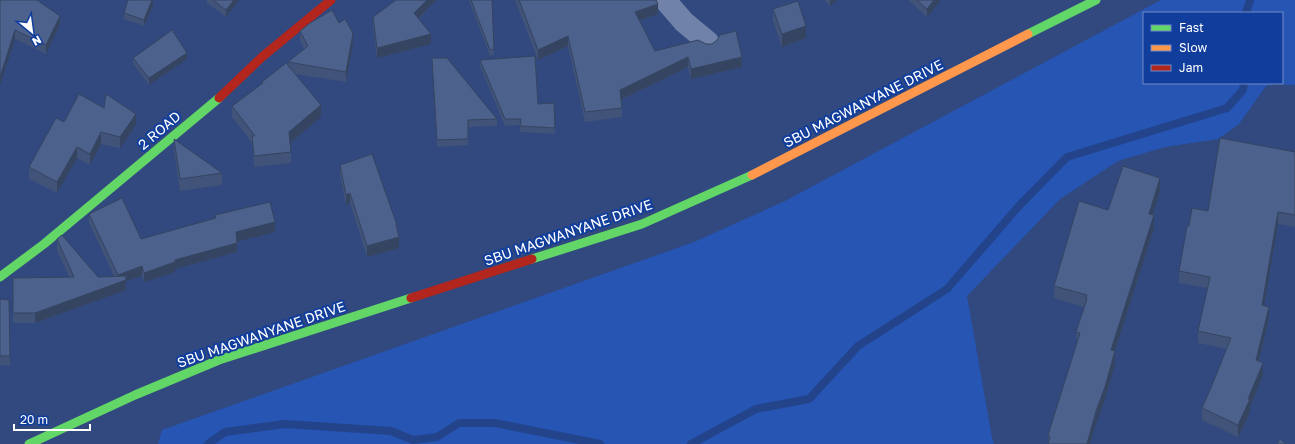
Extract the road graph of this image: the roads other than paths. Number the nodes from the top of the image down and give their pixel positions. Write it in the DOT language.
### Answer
graph roads {
  1 [pos="331,0"];
  2 [pos="664,0"];
  3 [pos="1096,0"];
  4 [pos="708,42"];
  5 [pos="0,277"];
  6 [pos="29,444"];
  1 -- 5 [label="main road, 2 ROAD"];
  2 -- 4 [label="street"];
  3 -- 6 [label="main road, SBU MAGWANYANE DRIVE"];
}
